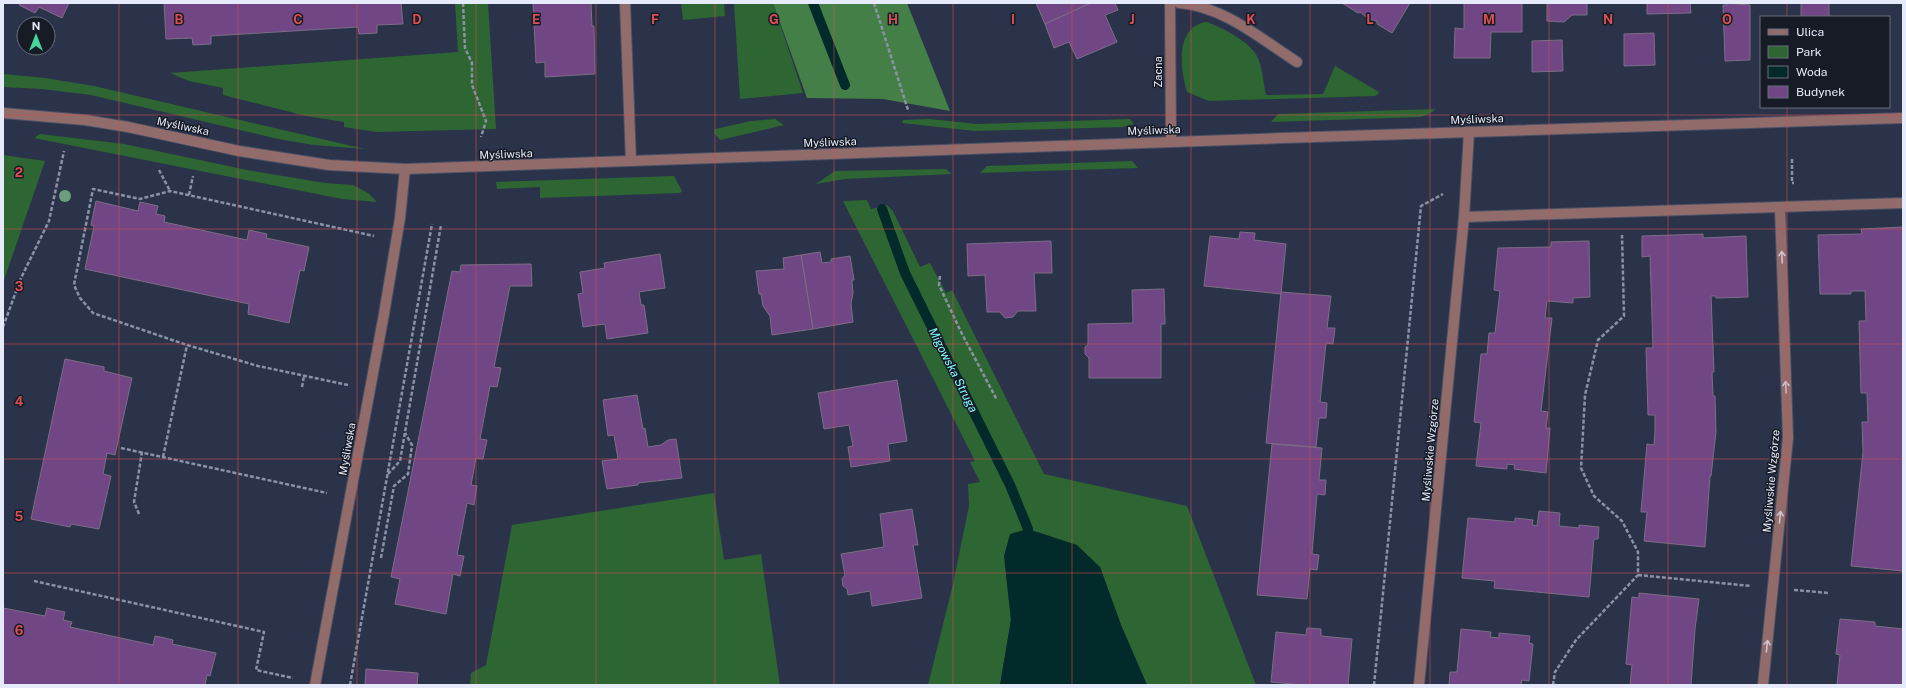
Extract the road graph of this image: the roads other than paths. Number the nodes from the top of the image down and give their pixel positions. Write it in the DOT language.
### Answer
graph roads {
  1 [pos="625,3"];
  2 [pos="1170,3"];
  3 [pos="1179,3"];
  4 [pos="1297,62"];
  5 [pos="3,113"];
  6 [pos="1903,118"];
  7 [pos="1469,132"];
  8 [pos="1171,141"];
  9 [pos="631,161"];
  10 [pos="405,169"];
  11 [pos="1903,203"];
  12 [pos="1780,207"];
  13 [pos="1464,217"];
  14 [pos="315,685"];
  15 [pos="1419,685"];
  16 [pos="1763,685"];
  1 -- 9 [label="street"];
  2 -- 8 [label="street, Zacna"];
  3 -- 4 [label="street"];
  5 -- 10 [label="street, Myśliwska"];
  6 -- 7 [label="street, Myśliwska"];
  7 -- 8 [label="street, Myśliwska"];
  7 -- 13 [label="street, Myśliwskie Wzgórze"];
  8 -- 9 [label="street, Myśliwska"];
  9 -- 10 [label="street, Myśliwska"];
  10 -- 14 [label="street, Myśliwska"];
  11 -- 12 [label="street"];
  12 -- 13 [label="street"];
  16 -- 12 [label="street, Myśliwskie Wzgórze, one-way"];
  13 -- 15 [label="street, Myśliwskie Wzgórze"];
}
